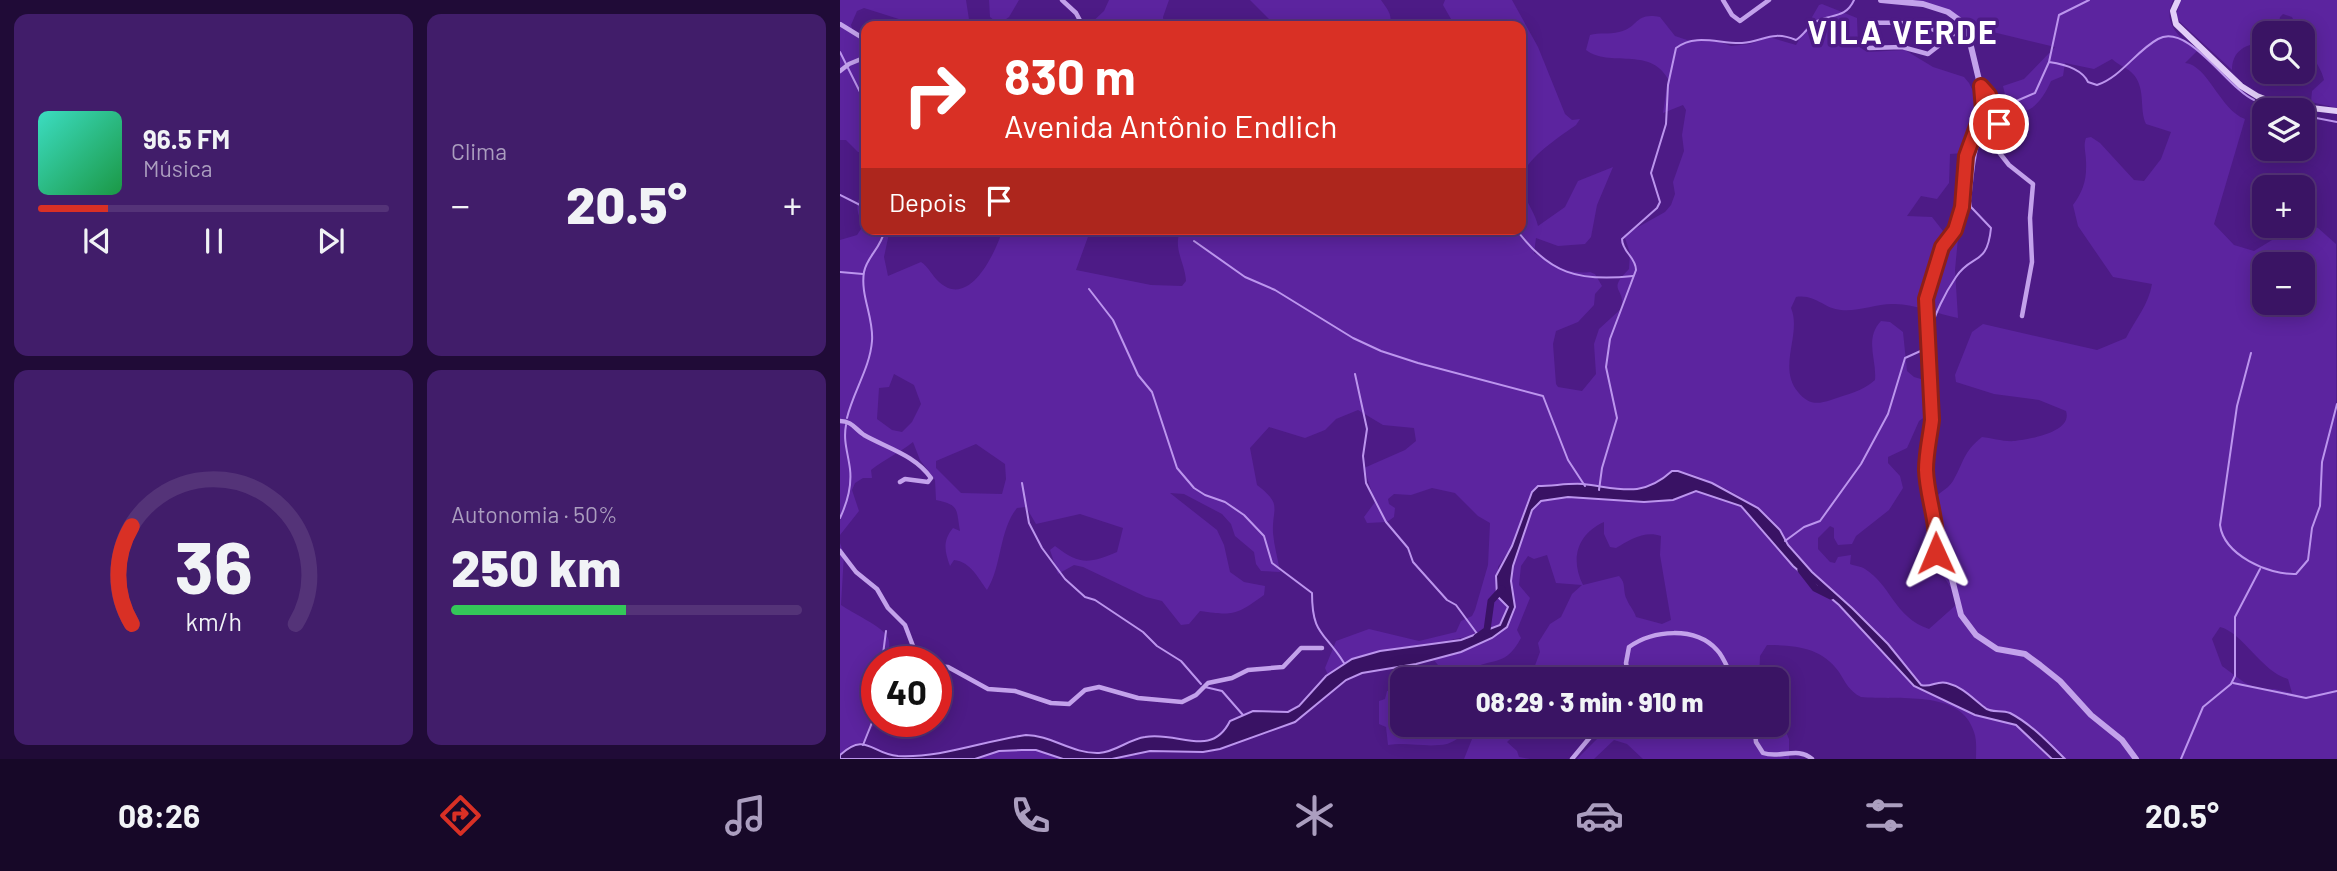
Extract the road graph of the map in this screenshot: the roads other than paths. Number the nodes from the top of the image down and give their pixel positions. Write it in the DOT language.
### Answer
graph roads {
  1 [pos="1062,0"];
  2 [pos="1723,0"];
  3 [pos="1769,0"];
  4 [pos="1881,0"];
  5 [pos="2178,0"];
  6 [pos="1080,21"];
  7 [pos="1868,23"];
  8 [pos="840,24"];
  9 [pos="1964,26"];
  10 [pos="861,37"];
  11 [pos="1948,40"];
  12 [pos="1869,48"];
  13 [pos="861,59"];
  14 [pos="840,71"];
  15 [pos="1981,86"];
  16 [pos="2337,111"];
  17 [pos="2022,316"];
  18 [pos="840,421"];
  19 [pos="900,482"];
  20 [pos="840,551"];
  21 [pos="913,646"];
  22 [pos="1322,648"];
  23 [pos="1627,667"];
  24 [pos="1726,667"];
  25 [pos="952,669"];
  26 [pos="1590,737"];
  27 [pos="1755,737"];
  28 [pos="1572,759"];
  29 [pos="1812,759"];
  30 [pos="2136,759"];
  1 -- 6 [label="street"];
  2 -- 3 [label="street"];
  4 -- 9 [label="street"];
  5 -- 16 [label="main road"];
  7 -- 11 [label="street"];
  8 -- 10 [label="street"];
  9 -- 11 [label="street"];
  9 -- 15 [label="street"];
  11 -- 12 [label="street"];
  13 -- 14 [label="street"];
  15 -- 17 [label="street"];
  15 -- 30 [label="street"];
  18 -- 19 [label="street"];
  20 -- 21 [label="street"];
  22 -- 25 [label="street"];
  23 -- 24 [label="street"];
  26 -- 28 [label="street"];
  27 -- 29 [label="street"];
}
